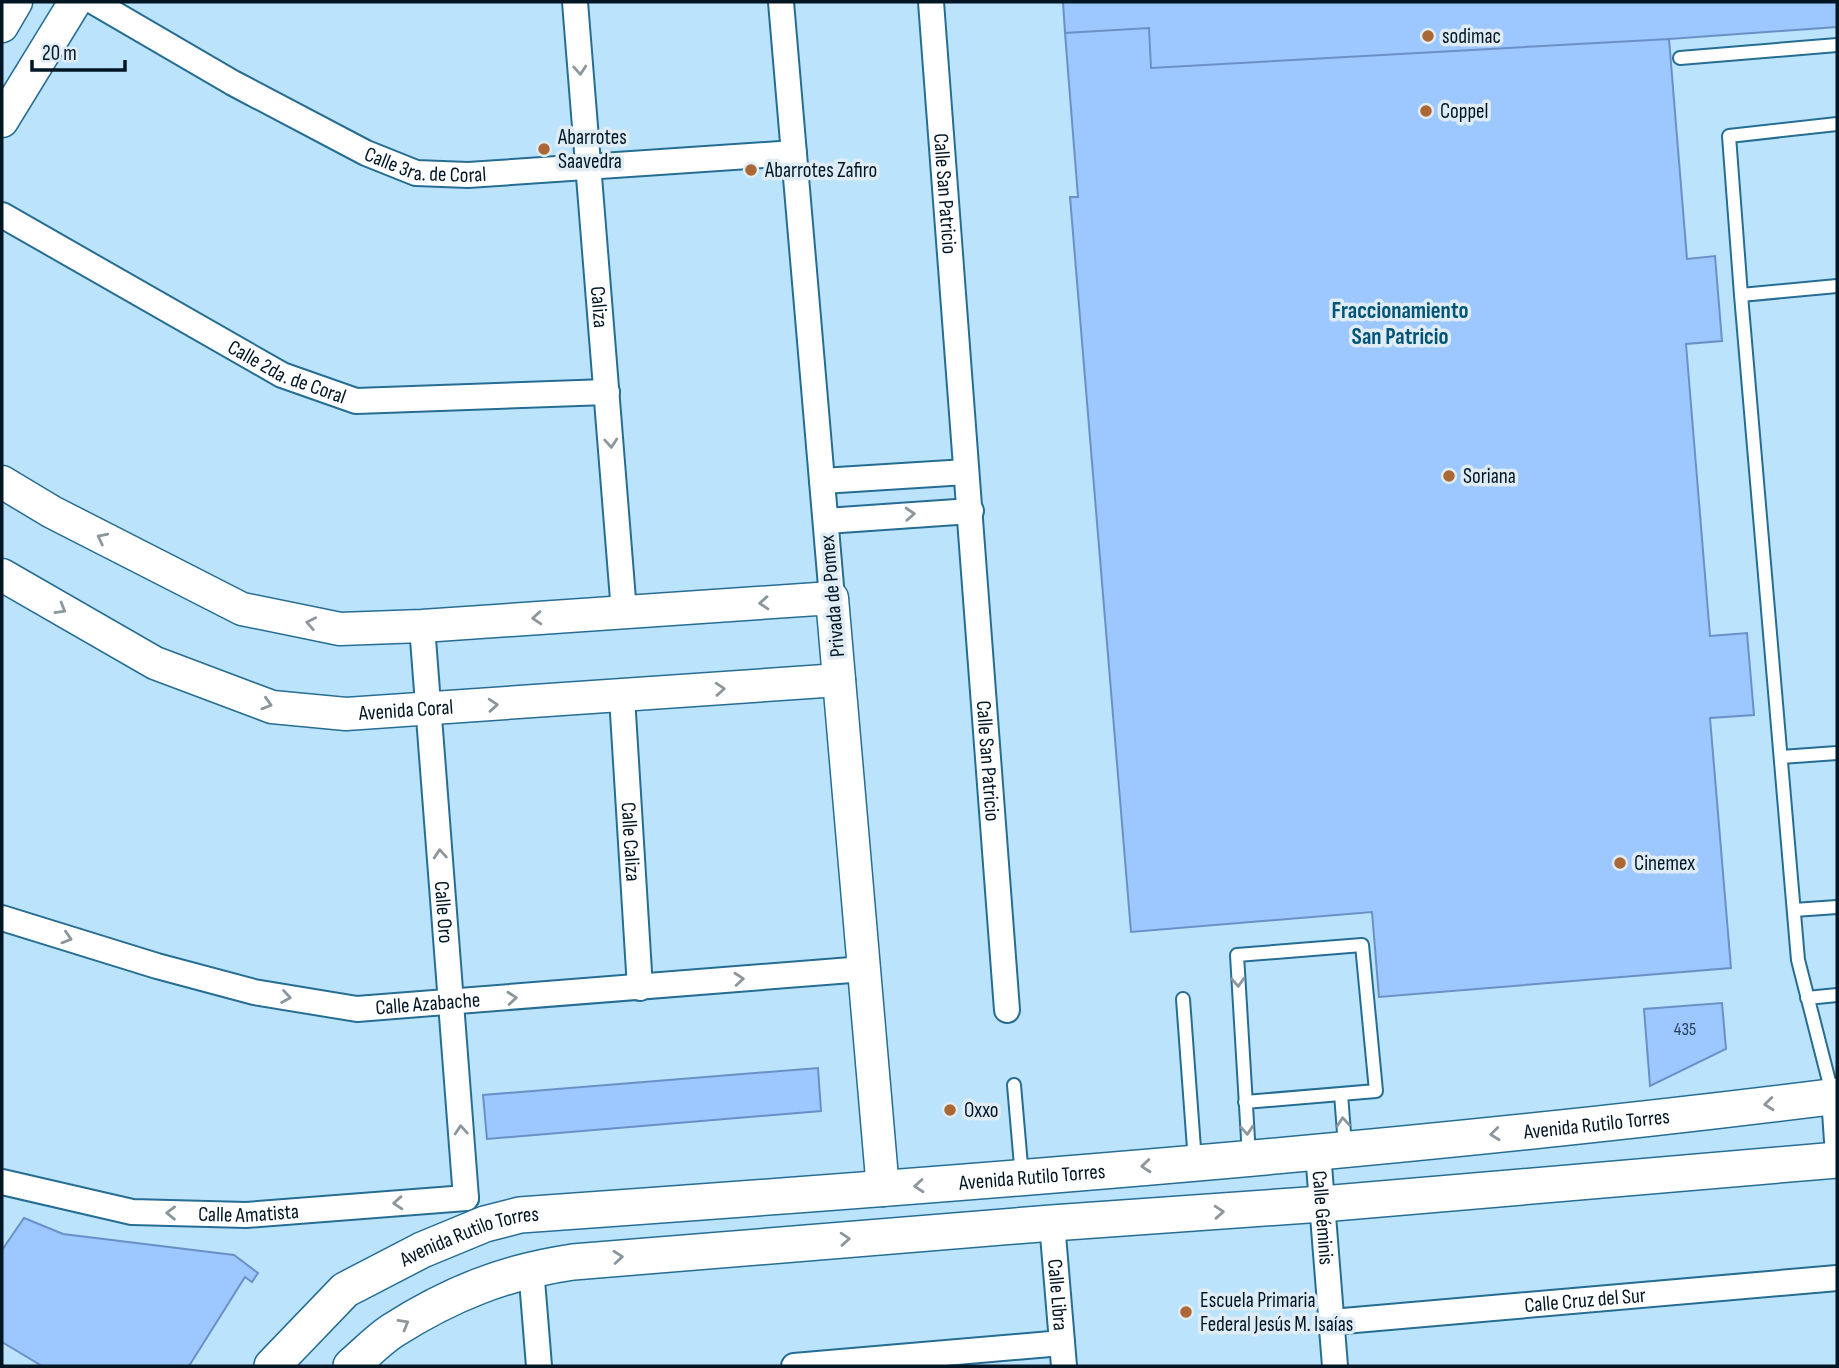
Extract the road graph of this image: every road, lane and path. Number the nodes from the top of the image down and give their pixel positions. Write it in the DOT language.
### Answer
graph roads {
  1 [pos="16,2"];
  2 [pos="75,2"];
  3 [pos="94,2"];
  4 [pos="575,2"];
  5 [pos="781,2"];
  6 [pos="931,2"];
  7 [pos="2,26"];
  8 [pos="1837,45"];
  9 [pos="1680,58"];
  10 [pos="2,121"];
  11 [pos="1837,124"];
  12 [pos="794,153"];
  13 [pos="587,167"];
  14 [pos="2,215"];
  15 [pos="1837,286"];
  16 [pos="1741,295"];
  17 [pos="607,392"];
  18 [pos="967,472"];
  19 [pos="822,481"];
  20 [pos="2,482"];
  21 [pos="971,511"];
  22 [pos="826,521"];
  23 [pos="2,575"];
  24 [pos="832,598"];
  25 [pos="624,612"];
  26 [pos="422,626"];
  27 [pos="839,680"];
  28 [pos="622,697"];
  29 [pos="430,710"];
  30 [pos="1837,752"];
  31 [pos="1781,757"];
  32 [pos="1837,907"];
  33 [pos="1794,910"];
  34 [pos="2,918"];
  35 [pos="864,969"];
  36 [pos="640,988"];
  37 [pos="1837,995"];
  38 [pos="1807,998"];
  39 [pos="1183,999"];
  40 [pos="451,1003"];
  41 [pos="1007,1010"];
  42 [pos="1014,1085"];
  43 [pos="1341,1094"];
  44 [pos="1835,1097"];
  45 [pos="1245,1102"];
  46 [pos="1837,1141"];
  47 [pos="1332,1152"];
  48 [pos="1249,1158"];
  49 [pos="1837,1160"];
  50 [pos="1195,1162"];
  51 [pos="1022,1177"];
  52 [pos="2,1182"];
  53 [pos="883,1190"];
  54 [pos="1322,1204"];
  55 [pos="475,1211"];
  56 [pos="1052,1223"];
  57 [pos="531,1268"];
  58 [pos="1837,1278"];
  59 [pos="1332,1322"];
  60 [pos="1063,1355"];
  61 [pos="272,1366"];
  62 [pos="351,1366"];
  63 [pos="539,1366"];
  64 [pos="794,1366"];
  65 [pos="1335,1366"];
  1 -- 7 [label="street"];
  2 -- 10 [label="street"];
  3 -- 13 [label="street, Calle 3ra. de Coral"];
  4 -- 13 [label="street, Caliza, one-way"];
  5 -- 12 [label="street, Privada de Pomex"];
  6 -- 18 [label="street, Calle San Patricio"];
  8 -- 9 [label="lane"];
  11 -- 16 [label="lane"];
  12 -- 13 [label="street, Calle 3ra. de Coral"];
  12 -- 19 [label="street, Privada de Pomex"];
  13 -- 17 [label="street, Caliza"];
  14 -- 17 [label="street, Calle 2da. de Coral"];
  15 -- 16 [label="lane"];
  16 -- 31 [label="lane"];
  17 -- 25 [label="street, Caliza, one-way"];
  18 -- 19 [label="street"];
  18 -- 21 [label="street, Calle San Patricio"];
  19 -- 22 [label="street, Privada de Pomex"];
  26 -- 20 [label="street, one-way"];
  22 -- 21 [label="street, one-way"];
  21 -- 41 [label="street, Calle San Patricio"];
  22 -- 24 [label="street, Privada de Pomex"];
  23 -- 29 [label="street, Avenida Coral, one-way"];
  24 -- 25 [label="street, one-way"];
  24 -- 27 [label="street, Privada de Pomex"];
  25 -- 26 [label="street, one-way"];
  26 -- 29 [label="street, Calle Oro"];
  28 -- 27 [label="street, Avenida Coral, one-way"];
  27 -- 35 [label="street, Privada de Pomex"];
  29 -- 28 [label="street, Avenida Coral, one-way"];
  28 -- 36 [label="street, Calle Caliza"];
  40 -- 29 [label="street, Calle Oro, one-way"];
  30 -- 31 [label="lane"];
  31 -- 33 [label="lane"];
  32 -- 33 [label="lane"];
  33 -- 38 [label="lane"];
  34 -- 40 [label="street, Calle Azabache, one-way"];
  36 -- 35 [label="street, Calle Azabache, one-way"];
  35 -- 53 [label="street, Privada de Pomex"];
  40 -- 36 [label="street, Calle Azabache, one-way"];
  37 -- 38 [label="lane"];
  38 -- 44 [label="lane"];
  39 -- 50 [label="lane"];
  55 -- 40 [label="street, Calle Oro, one-way"];
  42 -- 51 [label="lane"];
  43 -- 45 [label="lane"];
  43 -- 45 [label="lane, one-way"];
  47 -- 43 [label="lane, one-way"];
  44 -- 46 [label="street"];
  44 -- 47 [label="main road, Avenida Rutilo Torres, one-way"];
  45 -- 48 [label="lane, one-way"];
  47 -- 48 [label="main road, Avenida Rutilo Torres"];
  47 -- 54 [label="street, Calle Géminis"];
  48 -- 50 [label="main road, Avenida Rutilo Torres"];
  49 -- 54 [label="main road"];
  50 -- 51 [label="main road, Avenida Rutilo Torres, one-way"];
  51 -- 53 [label="main road, Avenida Rutilo Torres, one-way"];
  55 -- 52 [label="street, Calle Amatista, one-way"];
  53 -- 55 [label="main road, Avenida Rutilo Torres"];
  56 -- 54 [label="main road, one-way"];
  54 -- 59 [label="street, Calle Géminis"];
  55 -- 61 [label="main road, Avenida Rutilo Torres"];
  57 -- 56 [label="main road, one-way"];
  56 -- 60 [label="street, Calle Libra"];
  62 -- 57 [label="main road, one-way"];
  57 -- 63 [label="street"];
  58 -- 59 [label="street, Calle Cruz del Sur"];
  59 -- 65 [label="street, Calle Géminis"];
  60 -- 64 [label="street"];
}
